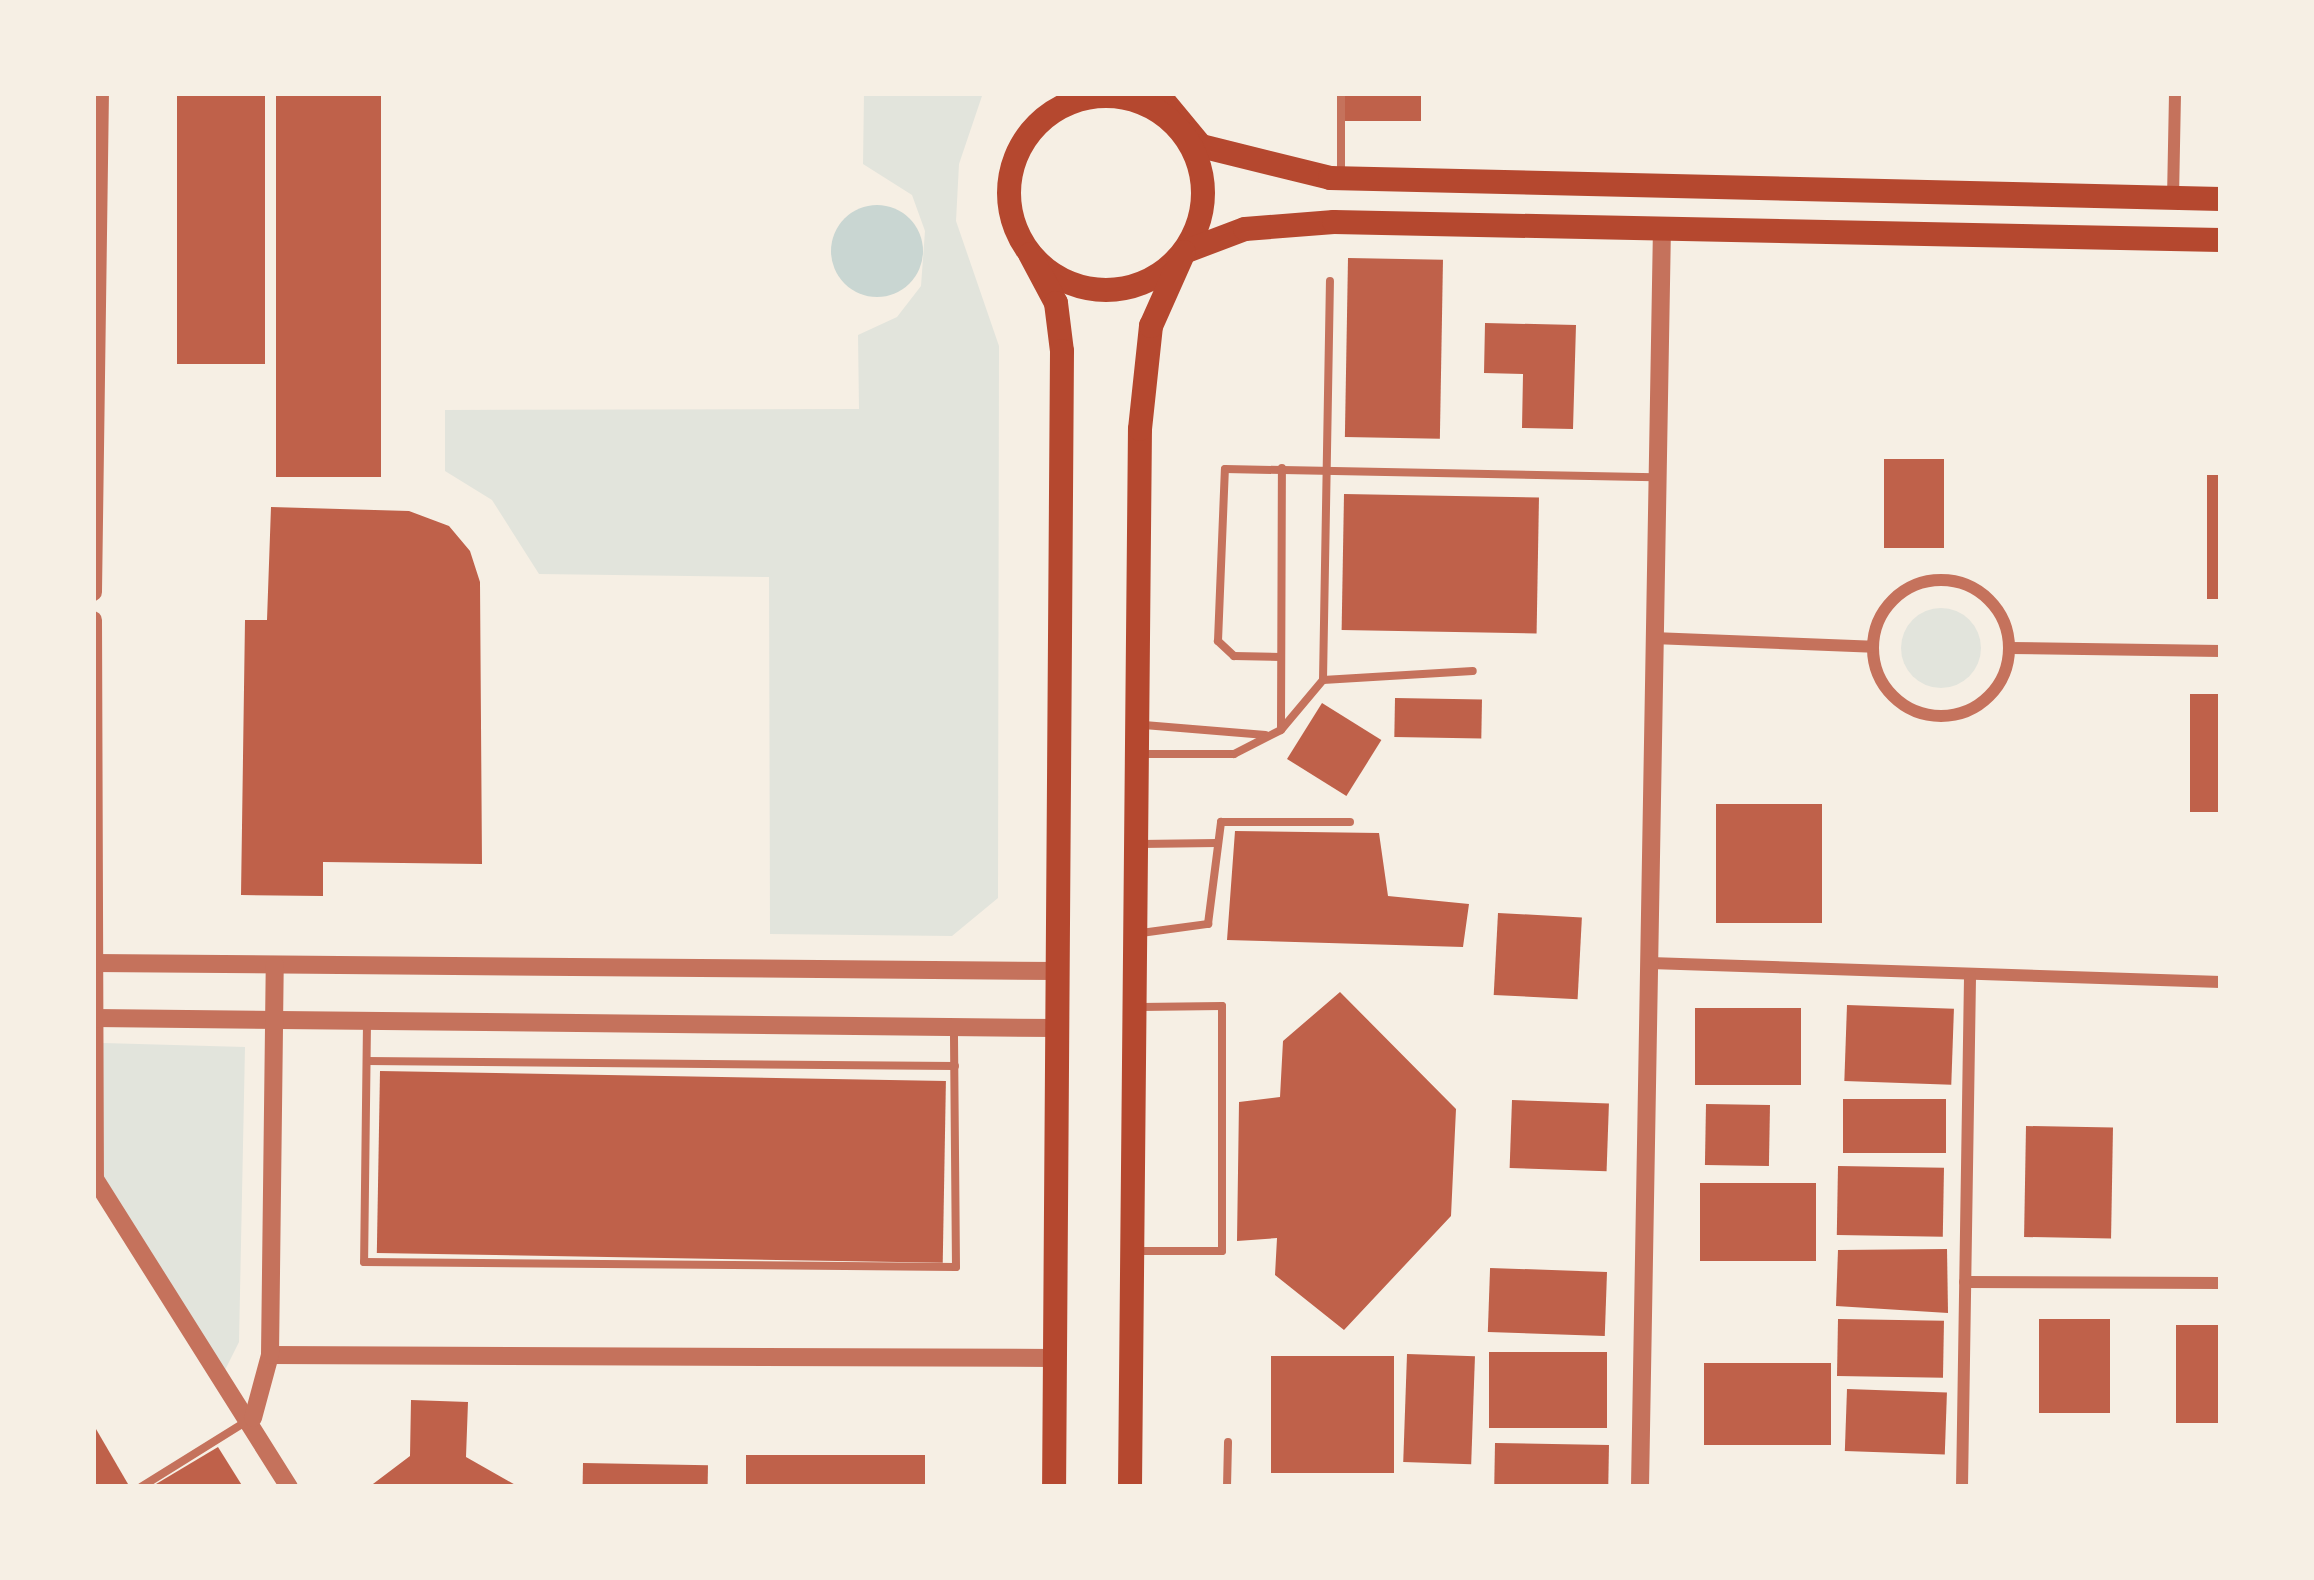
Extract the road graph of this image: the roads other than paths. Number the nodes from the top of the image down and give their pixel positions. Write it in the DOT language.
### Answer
graph roads {
  1 [pos="100,93"];
  2 [pos="1051,93"];
  3 [pos="1157,93"];
  4 [pos="1341,93"];
  5 [pos="2175,93"];
  6 [pos="1178,128"];
  7 [pos="1023,141"];
  8 [pos="1341,178"];
  9 [pos="1814,191"];
  10 [pos="2173,198"];
  11 [pos="2221,199"];
  12 [pos="1662,229"];
  13 [pos="1814,231"];
  14 [pos="2173,239"];
  15 [pos="2221,240"];
  16 [pos="1184,252"];
  17 [pos="1030,254"];
  18 [pos="1330,281"];
  19 [pos="1282,467"];
  20 [pos="1328,469"];
  21 [pos="1656,478"];
  22 [pos="93,592"];
  23 [pos="93,620"];
  24 [pos="1652,638"];
  25 [pos="1873,647"];
  26 [pos="2010,649"];
  27 [pos="2221,651"];
  28 [pos="1281,657"];
  29 [pos="1473,671"];
  30 [pos="1323,680"];
  31 [pos="1138,724"];
  32 [pos="1280,730"];
  33 [pos="1268,736"];
  34 [pos="1138,754"];
  35 [pos="1350,822"];
  36 [pos="1217,843"];
  37 [pos="1136,844"];
  38 [pos="1134,933"];
  39 [pos="94,963"];
  40 [pos="1650,963"];
  41 [pos="275,965"];
  42 [pos="1057,971"];
  43 [pos="1970,976"];
  44 [pos="2221,982"];
  45 [pos="1133,1006"];
  46 [pos="95,1018"];
  47 [pos="274,1020"];
  48 [pos="367,1021"];
  49 [pos="954,1028"];
  50 [pos="1057,1028"];
  51 [pos="367,1061"];
  52 [pos="955,1066"];
  53 [pos="1129,1251"];
  54 [pos="1965,1282"];
  55 [pos="2221,1283"];
  56 [pos="270,1355"];
  57 [pos="1054,1358"];
  58 [pos="254,1418"];
  59 [pos="1228,1442"];
  60 [pos="141,1487"];
  61 [pos="289,1487"];
  62 [pos="1054,1487"];
  63 [pos="1130,1487"];
  64 [pos="1227,1487"];
  65 [pos="1640,1487"];
  66 [pos="1962,1487"];
  1 -- 22 [label="street"];
  2 -- 7 [label="main road"];
  3 -- 6 [label="main road"];
  4 -- 8 [label="lane"];
  5 -- 10 [label="street"];
  6 -- 7 [label="main road"];
  6 -- 8 [label="main road"];
  6 -- 16 [label="main road"];
  7 -- 17 [label="main road"];
  8 -- 9 [label="main road"];
  9 -- 10 [label="main road"];
  9 -- 13 [label="main road"];
  10 -- 11 [label="main road"];
  10 -- 14 [label="main road"];
  12 -- 13 [label="main road"];
  12 -- 16 [label="main road"];
  12 -- 21 [label="street"];
  13 -- 14 [label="main road"];
  14 -- 15 [label="main road"];
  16 -- 17 [label="main road"];
  16 -- 31 [label="main road"];
  17 -- 42 [label="main road"];
  18 -- 20 [label="lane"];
  19 -- 20 [label="lane"];
  19 -- 28 [label="lane"];
  19 -- 28 [label="lane"];
  20 -- 21 [label="lane"];
  20 -- 30 [label="lane"];
  21 -- 24 [label="street"];
  23 -- 39 [label="street"];
  24 -- 25 [label="street"];
  24 -- 40 [label="street"];
  25 -- 26 [label="street"];
  25 -- 26 [label="street"];
  26 -- 27 [label="street"];
  28 -- 32 [label="lane"];
  29 -- 30 [label="lane"];
  30 -- 32 [label="lane"];
  31 -- 33 [label="lane"];
  31 -- 34 [label="main road"];
  32 -- 33 [label="lane"];
  33 -- 34 [label="lane"];
  34 -- 37 [label="main road"];
  35 -- 36 [label="lane"];
  36 -- 37 [label="lane"];
  36 -- 38 [label="lane"];
  37 -- 38 [label="main road"];
  38 -- 45 [label="main road"];
  39 -- 41 [label="street"];
  39 -- 46 [label="street"];
  40 -- 43 [label="street"];
  40 -- 65 [label="street"];
  41 -- 42 [label="street"];
  41 -- 47 [label="street"];
  42 -- 50 [label="main road"];
  43 -- 44 [label="street"];
  43 -- 54 [label="street"];
  45 -- 53 [label="main road"];
  45 -- 53 [label="lane"];
  46 -- 47 [label="street"];
  46 -- 58 [label="street"];
  47 -- 48 [label="street"];
  47 -- 56 [label="street"];
  48 -- 49 [label="street"];
  48 -- 51 [label="lane"];
  49 -- 50 [label="street"];
  49 -- 52 [label="lane"];
  50 -- 57 [label="main road"];
  51 -- 52 [label="lane"];
  51 -- 52 [label="lane"];
  53 -- 63 [label="main road"];
  54 -- 55 [label="street"];
  54 -- 66 [label="street"];
  56 -- 57 [label="street"];
  56 -- 58 [label="street"];
  57 -- 62 [label="main road"];
  58 -- 60 [label="lane"];
  58 -- 61 [label="street"];
  59 -- 64 [label="lane"];
}
